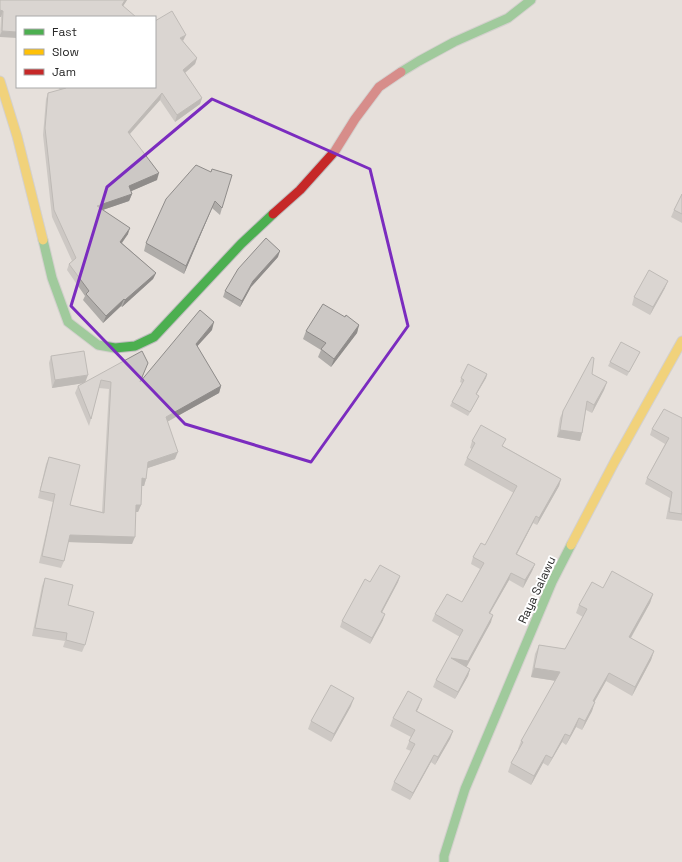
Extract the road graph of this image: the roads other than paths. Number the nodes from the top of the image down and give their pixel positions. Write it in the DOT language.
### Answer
graph roads {
  1 [pos="531,0"];
  2 [pos="0,81"];
  3 [pos="682,341"];
  4 [pos="444,862"];
  1 -- 2 [label="street"];
  3 -- 4 [label="street, Raya Salawu"];
}
